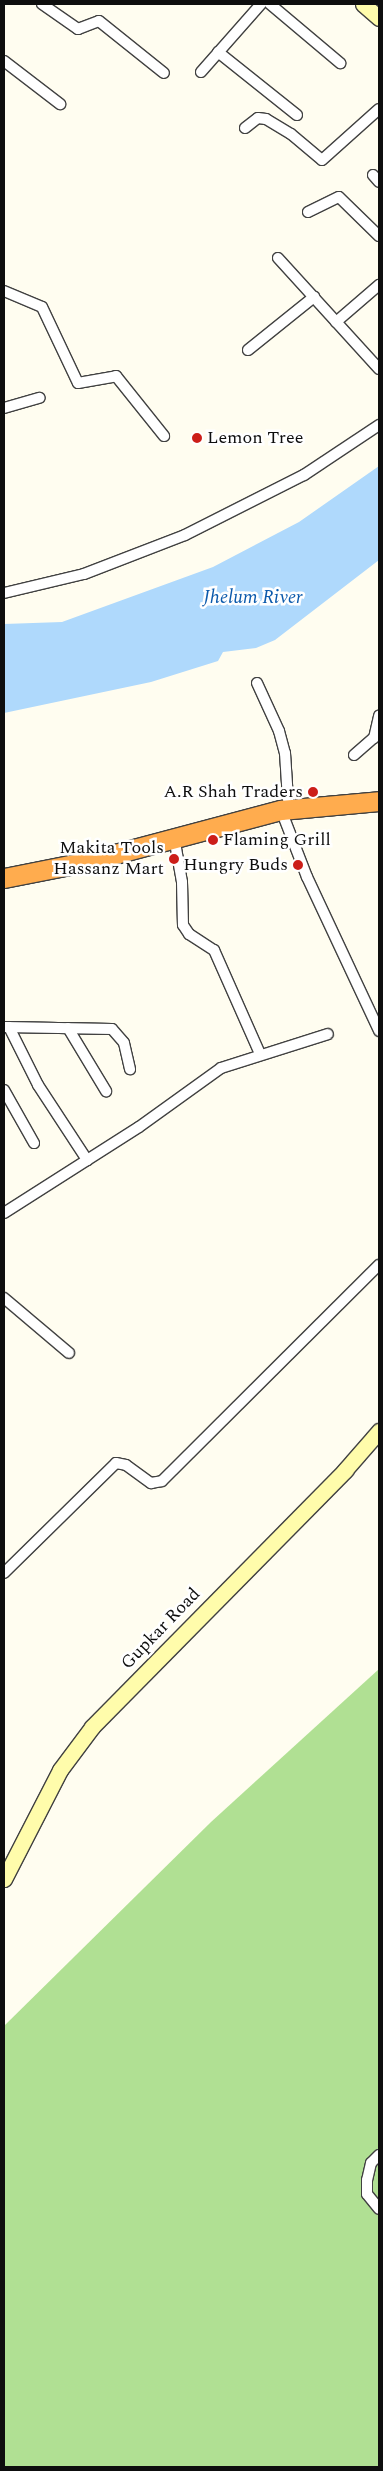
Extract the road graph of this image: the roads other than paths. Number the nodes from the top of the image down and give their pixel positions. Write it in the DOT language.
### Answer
graph roads {
  1 [pos="42,4"];
  2 [pos="261,4"];
  3 [pos="270,4"];
  4 [pos="363,4"];
  5 [pos="379,18"];
  6 [pos="218,52"];
  7 [pos="4,61"];
  8 [pos="340,63"];
  9 [pos="201,72"];
  10 [pos="164,73"];
  11 [pos="60,104"];
  12 [pos="379,109"];
  13 [pos="297,114"];
  14 [pos="245,128"];
  15 [pos="308,212"];
  16 [pos="379,236"];
  17 [pos="278,258"];
  18 [pos="379,285"];
  19 [pos="4,291"];
  20 [pos="314,297"];
  21 [pos="336,322"];
  22 [pos="248,350"];
  23 [pos="379,368"];
  24 [pos="40,398"];
  25 [pos="4,408"];
  26 [pos="379,424"];
  27 [pos="164,436"];
  28 [pos="4,594"];
  29 [pos="257,683"];
  30 [pos="379,716"];
  31 [pos="377,735"];
  32 [pos="354,755"];
  33 [pos="379,791"];
  34 [pos="379,801"];
  35 [pos="284,805"];
  36 [pos="174,837"];
  37 [pos="4,878"];
  38 [pos="7,1027"];
  39 [pos="68,1028"];
  40 [pos="379,1031"];
  41 [pos="328,1034"];
  42 [pos="260,1054"];
  43 [pos="130,1069"];
  44 [pos="4,1090"];
  45 [pos="106,1091"];
  46 [pos="34,1144"];
  47 [pos="87,1160"];
  48 [pos="4,1213"];
  49 [pos="379,1265"];
  50 [pos="4,1298"];
  51 [pos="69,1353"];
  52 [pos="379,1431"];
  53 [pos="4,1573"];
  54 [pos="4,1879"];
  55 [pos="379,2155"];
  56 [pos="379,2209"];
  1 -- 10 [label="street"];
  2 -- 6 [label="street"];
  3 -- 8 [label="street"];
  4 -- 5 [label="main road"];
  6 -- 9 [label="street"];
  6 -- 13 [label="street"];
  7 -- 11 [label="street"];
  12 -- 14 [label="street"];
  15 -- 16 [label="street"];
  17 -- 20 [label="street"];
  18 -- 21 [label="street"];
  19 -- 27 [label="street"];
  20 -- 21 [label="street"];
  20 -- 22 [label="street"];
  21 -- 23 [label="street"];
  24 -- 25 [label="street"];
  26 -- 28 [label="street"];
  29 -- 35 [label="street"];
  30 -- 31 [label="street"];
  31 -- 32 [label="street"];
  33 -- 35 [label="highway"];
  34 -- 35 [label="highway"];
  35 -- 36 [label="highway"];
  35 -- 40 [label="street"];
  36 -- 37 [label="highway"];
  36 -- 42 [label="street"];
  38 -- 39 [label="street"];
  38 -- 47 [label="street"];
  39 -- 43 [label="street"];
  39 -- 45 [label="street"];
  41 -- 42 [label="street"];
  42 -- 47 [label="street"];
  44 -- 46 [label="street"];
  47 -- 48 [label="street"];
  49 -- 53 [label="street"];
  50 -- 51 [label="street"];
  52 -- 54 [label="main road, Gupkar Road"];
  55 -- 56 [label="street"];
}
